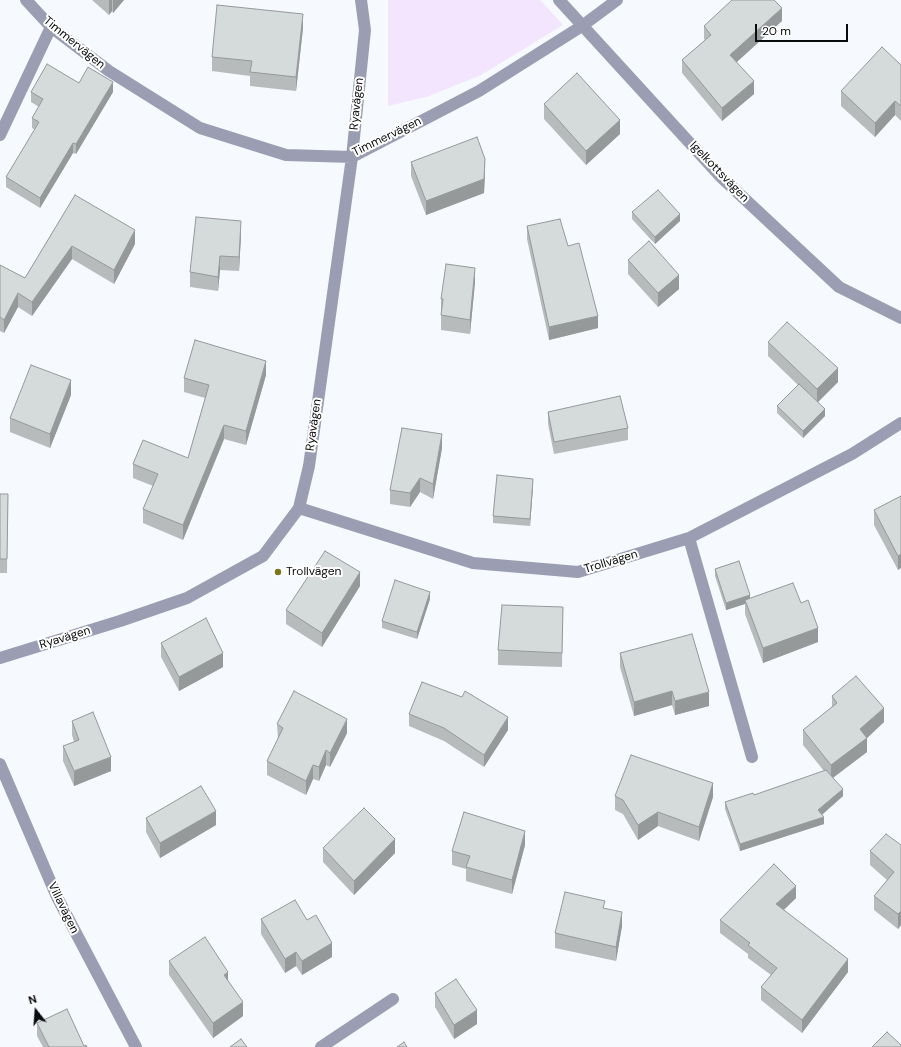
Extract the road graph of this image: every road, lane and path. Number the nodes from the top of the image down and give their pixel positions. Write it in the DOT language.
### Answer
graph roads {
  1 [pos="26,0"];
  2 [pos="361,0"];
  3 [pos="559,0"];
  4 [pos="617,0"];
  5 [pos="582,26"];
  6 [pos="50,27"];
  7 [pos="0,134"];
  8 [pos="352,156"];
  9 [pos="901,318"];
  10 [pos="901,423"];
  11 [pos="299,508"];
  12 [pos="689,538"];
  13 [pos="0,658"];
  14 [pos="752,757"];
  15 [pos="0,764"];
  16 [pos="393,999"];
  17 [pos="136,1047"];
  18 [pos="321,1047"];
  1 -- 6 [label="street, Timmervägen"];
  2 -- 8 [label="street, Ryavägen"];
  3 -- 5 [label="street, Igelkottsvägen"];
  4 -- 5 [label="street, Timmervägen"];
  5 -- 8 [label="street, Timmervägen"];
  5 -- 9 [label="street, Igelkottsvägen"];
  6 -- 7 [label="street"];
  6 -- 8 [label="street, Timmervägen"];
  8 -- 11 [label="street, Ryavägen"];
  10 -- 12 [label="street, Trollvägen"];
  11 -- 12 [label="street, Trollvägen"];
  11 -- 13 [label="street, Ryavägen"];
  12 -- 14 [label="street"];
  15 -- 17 [label="street, Villavägen"];
  16 -- 18 [label="street"];
}
